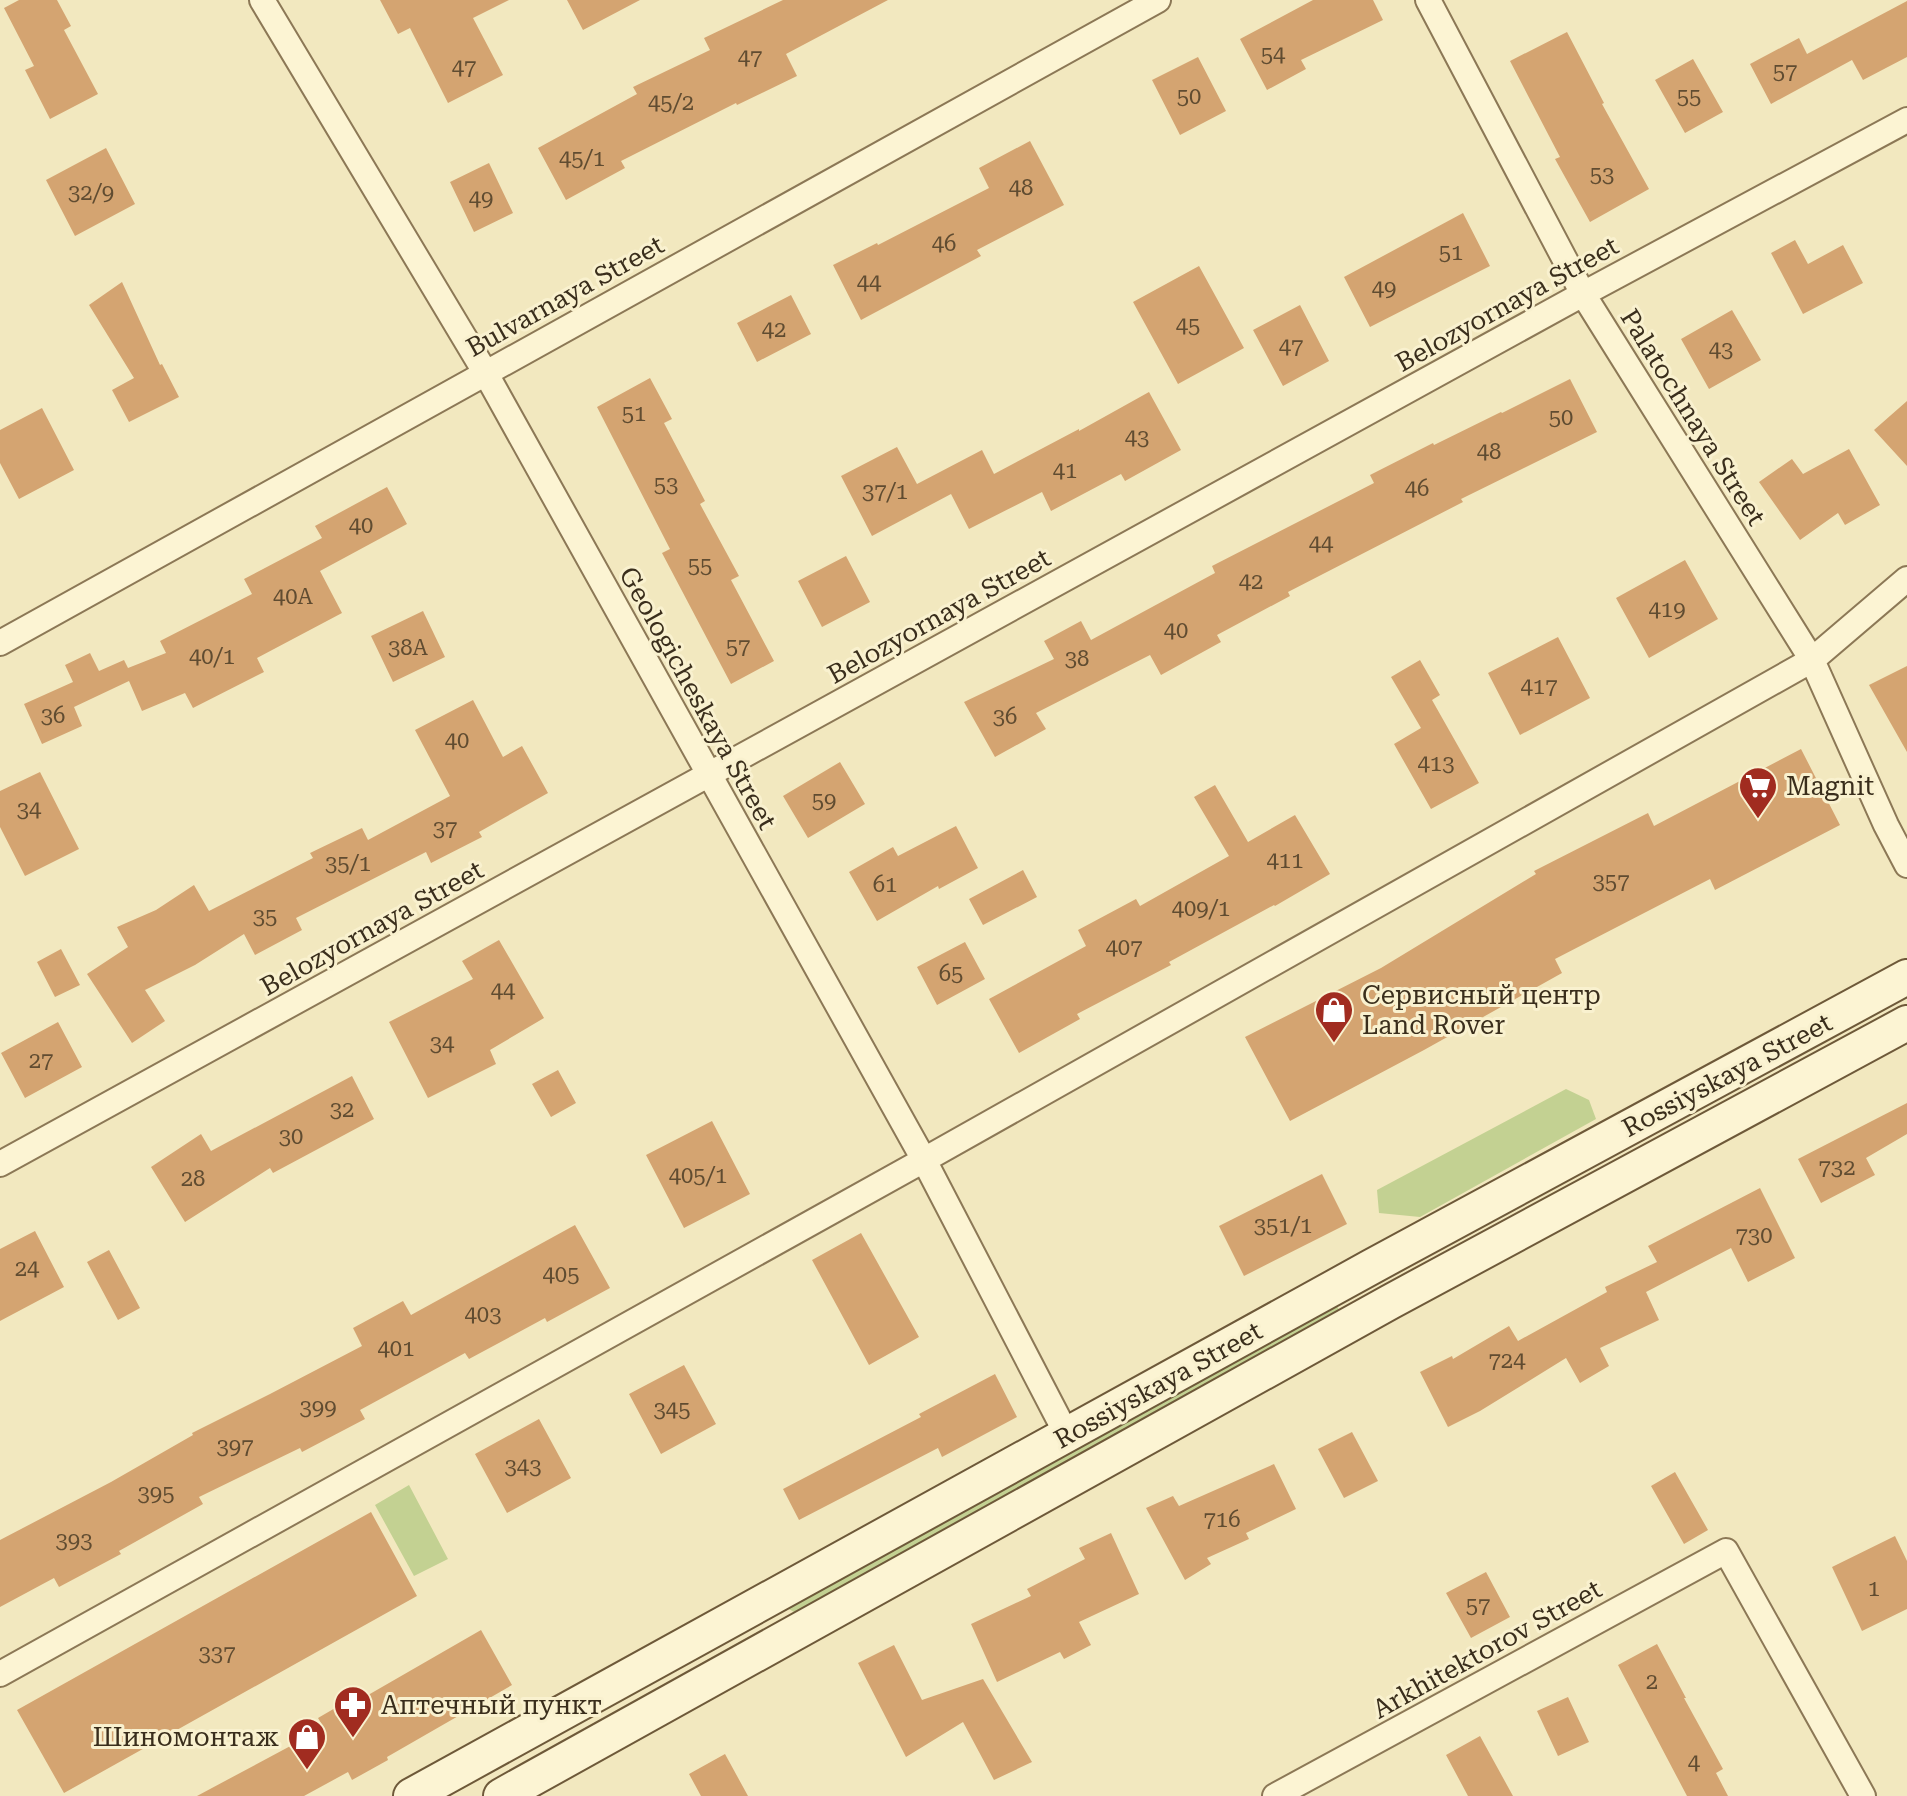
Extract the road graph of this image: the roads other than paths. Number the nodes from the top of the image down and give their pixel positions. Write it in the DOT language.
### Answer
graph roads {
  1 [pos="262,0"];
  2 [pos="1158,0"];
  3 [pos="1428,0"];
  4 [pos="1907,120"];
  5 [pos="1583,294"];
  6 [pos="485,372"];
  7 [pos="1907,579"];
  8 [pos="0,643"];
  9 [pos="1812,660"];
  10 [pos="709,775"];
  11 [pos="1907,865"];
  12 [pos="1907,977"];
  13 [pos="1907,1023"];
  14 [pos="924,1160"];
  15 [pos="0,1164"];
  16 [pos="1067,1435"];
  17 [pos="0,1674"];
  18 [pos="411,1796"];
  19 [pos="501,1796"];
  20 [pos="1275,1796"];
  21 [pos="1863,1796"];
  1 -- 6 [label="street, Geologicheskaya Street"];
  2 -- 6 [label="street, Bulvarnaya Street"];
  3 -- 5 [label="street, Palatochnaya Street"];
  4 -- 5 [label="street, Belozyornaya Street"];
  5 -- 9 [label="street, Palatochnaya Street"];
  5 -- 10 [label="street, Belozyornaya Street"];
  6 -- 8 [label="street, Bulvarnaya Street"];
  6 -- 10 [label="street, Geologicheskaya Street"];
  7 -- 9 [label="street"];
  9 -- 11 [label="street, Palatochnaya Street"];
  9 -- 14 [label="street"];
  10 -- 14 [label="street, Geologicheskaya Street"];
  10 -- 15 [label="street, Belozyornaya Street"];
  12 -- 16 [label="main road, Rossiyskaya Street"];
  13 -- 19 [label="main road, Rossiyskaya Street"];
  14 -- 16 [label="street, Geologicheskaya Street"];
  14 -- 17 [label="street"];
  16 -- 18 [label="main road, Rossiyskaya Street"];
  20 -- 21 [label="street, Arkhitektorov Street"];
}
